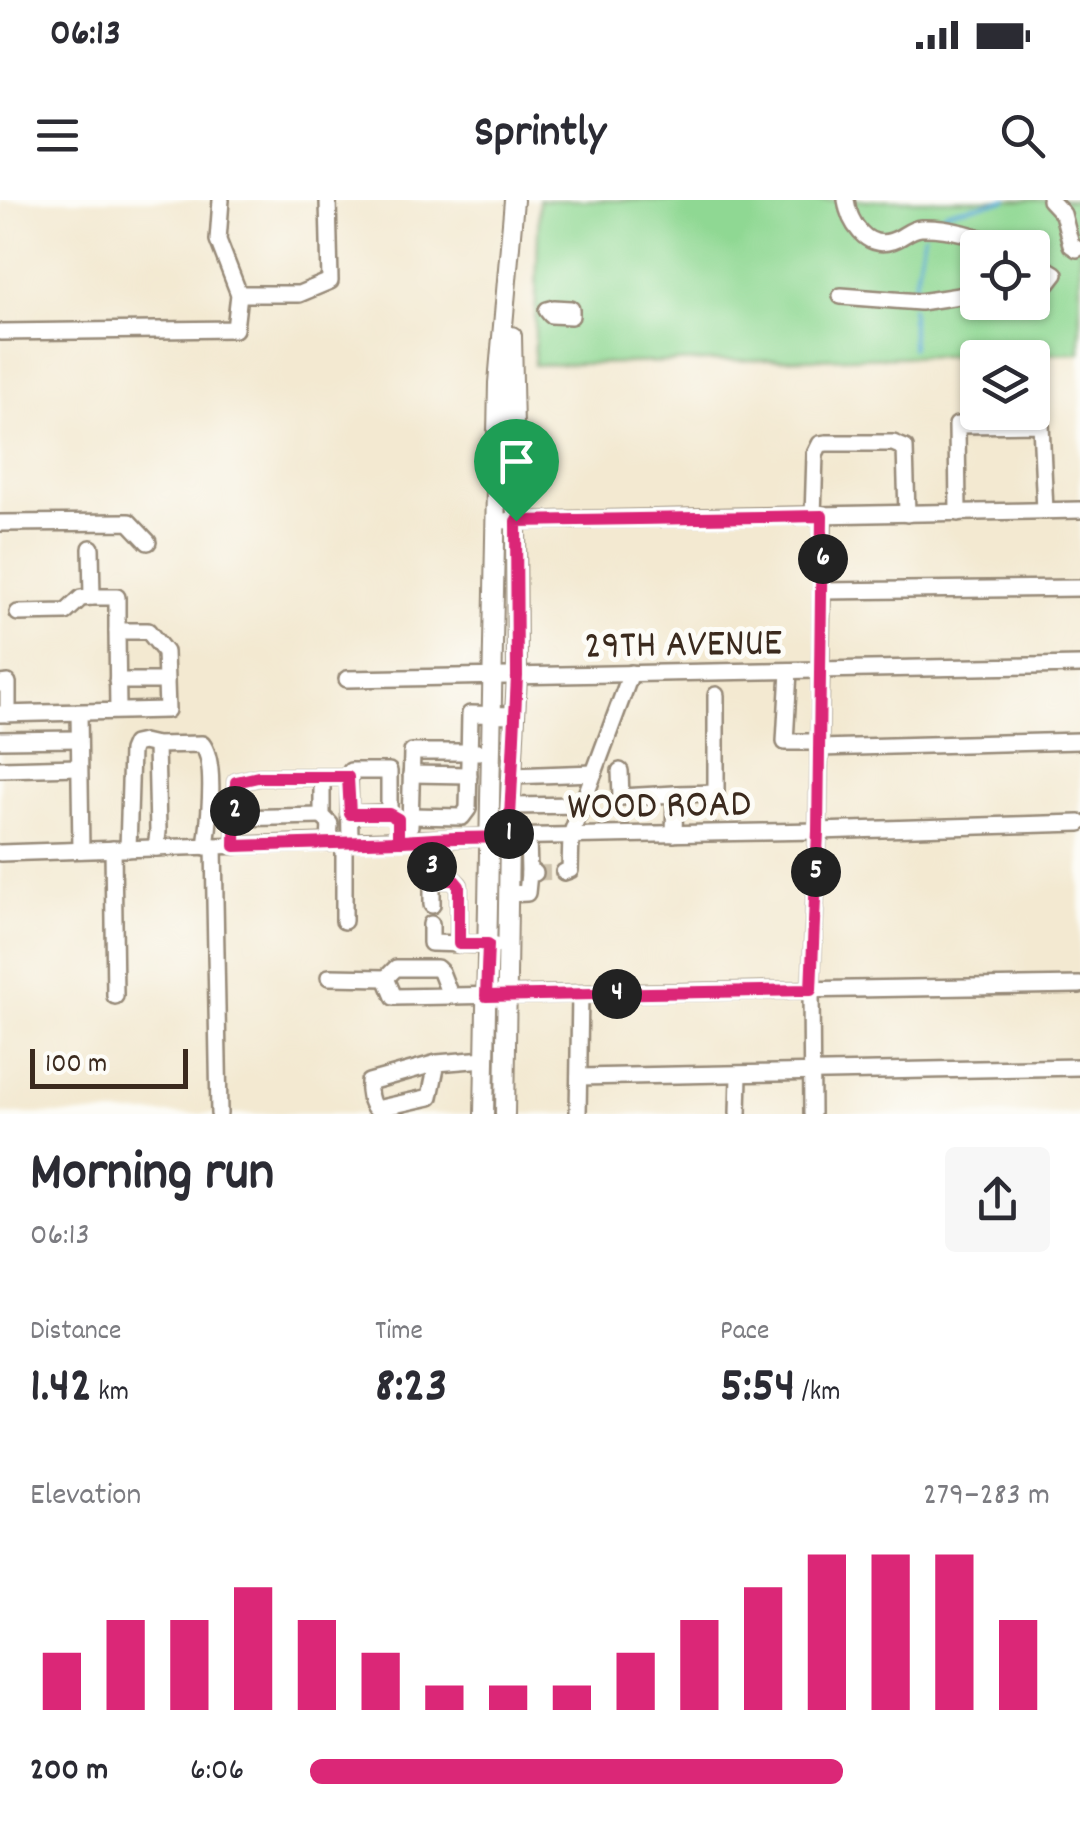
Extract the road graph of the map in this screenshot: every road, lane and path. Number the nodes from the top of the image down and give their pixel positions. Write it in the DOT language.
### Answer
graph roads {
  1 [pos="222,200"];
  2 [pos="328,200"];
  3 [pos="514,200"];
  4 [pos="846,200"];
  5 [pos="1050,200"];
  6 [pos="960,233"];
  7 [pos="510,245"];
  8 [pos="1077,249"];
  9 [pos="1050,270"];
  10 [pos="1050,282"];
  11 [pos="239,294"];
  12 [pos="842,296"];
  13 [pos="960,296"];
  14 [pos="0,332"];
  15 [pos="1080,510"];
  16 [pos="1045,511"];
  17 [pos="958,513"];
  18 [pos="907,514"];
  19 [pos="818,516"];
  20 [pos="496,521"];
  21 [pos="516,521"];
  22 [pos="0,523"];
  23 [pos="148,542"];
  24 [pos="91,548"];
  25 [pos="1080,588"];
  26 [pos="823,590"];
  27 [pos="92,597"];
  28 [pos="18,613"];
  29 [pos="117,631"];
  30 [pos="1080,666"];
  31 [pos="789,671"];
  32 [pos="822,671"];
  33 [pos="631,673"];
  34 [pos="493,676"];
  35 [pos="517,676"];
  36 [pos="346,679"];
  37 [pos="166,680"];
  38 [pos="117,681"];
  39 [pos="0,684"];
  40 [pos="716,695"];
  41 [pos="118,711"];
  42 [pos="78,713"];
  43 [pos="4,714"];
  44 [pos="492,715"];
  45 [pos="515,715"];
  46 [pos="79,739"];
  47 [pos="0,740"];
  48 [pos="1080,742"];
  49 [pos="156,744"];
  50 [pos="820,745"];
  51 [pos="470,752"];
  52 [pos="492,752"];
  53 [pos="80,767"];
  54 [pos="0,769"];
  55 [pos="620,771"];
  56 [pos="594,773"];
  57 [pos="411,774"];
  58 [pos="469,775"];
  59 [pos="512,776"];
  60 [pos="322,777"];
  61 [pos="348,777"];
  62 [pos="675,794"];
  63 [pos="582,805"];
  64 [pos="510,806"];
  65 [pos="350,814"];
  66 [pos="389,814"];
  67 [pos="322,816"];
  68 [pos="410,816"];
  69 [pos="235,818"];
  70 [pos="1080,823"];
  71 [pos="818,831"];
  72 [pos="674,834"];
  73 [pos="572,836"];
  74 [pos="500,837"];
  75 [pos="528,837"];
  76 [pos="432,840"];
  77 [pos="404,841"];
  78 [pos="341,842"];
  79 [pos="210,846"];
  80 [pos="235,846"];
  81 [pos="156,848"];
  82 [pos="120,849"];
  83 [pos="81,850"];
  84 [pos="0,853"];
  85 [pos="564,872"];
  86 [pos="432,880"];
  87 [pos="508,894"];
  88 [pos="432,905"];
  89 [pos="344,922"];
  90 [pos="431,924"];
  91 [pos="459,944"];
  92 [pos="488,944"];
  93 [pos="508,945"];
  94 [pos="329,976"];
  95 [pos="386,978"];
  96 [pos="1080,986"];
  97 [pos="811,990"];
  98 [pos="450,995"];
  99 [pos="580,995"];
  100 [pos="116,996"];
  101 [pos="486,996"];
  102 [pos="508,996"];
  103 [pos="485,1058"];
  104 [pos="437,1063"];
  105 [pos="1080,1067"];
  106 [pos="812,1074"];
  107 [pos="739,1075"];
  108 [pos="579,1077"];
  109 [pos="219,1114"];
  110 [pos="484,1114"];
  111 [pos="506,1114"];
  112 [pos="578,1114"];
  113 [pos="738,1114"];
  114 [pos="812,1114"];
  1 -- 11 [label="street"];
  2 -- 11 [label="street"];
  3 -- 7 [label="main road"];
  4 -- 6 [label="street"];
  5 -- 8 [label="street"];
  7 -- 20 [label="main road"];
  7 -- 21 [label="main road"];
  9 -- 10 [label="street"];
  11 -- 14 [label="street"];
  12 -- 13 [label="street"];
  15 -- 16 [label="street"];
  16 -- 17 [label="street"];
  16 -- 17 [label="street"];
  17 -- 18 [label="street"];
  18 -- 19 [label="street"];
  18 -- 19 [label="street"];
  19 -- 21 [label="street"];
  19 -- 26 [label="street"];
  20 -- 21 [label="street"];
  20 -- 34 [label="main road"];
  21 -- 35 [label="main road"];
  22 -- 23 [label="street"];
  24 -- 27 [label="street"];
  25 -- 26 [label="street"];
  26 -- 32 [label="street"];
  27 -- 28 [label="street"];
  27 -- 29 [label="street"];
  29 -- 37 [label="street"];
  29 -- 38 [label="street"];
  30 -- 32 [label="street, 29TH AVENUE"];
  31 -- 32 [label="street, 29TH AVENUE"];
  31 -- 33 [label="street, 29TH AVENUE"];
  31 -- 50 [label="street"];
  32 -- 50 [label="street"];
  33 -- 35 [label="street, 29TH AVENUE"];
  33 -- 56 [label="street"];
  34 -- 35 [label="street, 29TH AVENUE"];
  34 -- 36 [label="street, 29TH AVENUE"];
  34 -- 44 [label="main road"];
  35 -- 45 [label="main road"];
  37 -- 38 [label="street"];
  37 -- 41 [label="street"];
  38 -- 41 [label="street"];
  39 -- 43 [label="street"];
  40 -- 62 [label="street"];
  41 -- 42 [label="street"];
  42 -- 43 [label="street"];
  42 -- 46 [label="street"];
  44 -- 45 [label="street"];
  44 -- 51 [label="street"];
  44 -- 52 [label="main road"];
  45 -- 59 [label="main road"];
  46 -- 47 [label="street"];
  46 -- 53 [label="street"];
  48 -- 50 [label="street"];
  49 -- 79 [label="street"];
  49 -- 81 [label="street"];
  49 -- 82 [label="street"];
  50 -- 71 [label="street"];
  51 -- 52 [label="street"];
  51 -- 57 [label="street"];
  51 -- 58 [label="street"];
  52 -- 74 [label="main road"];
  53 -- 54 [label="street"];
  53 -- 83 [label="street"];
  55 -- 62 [label="street"];
  56 -- 59 [label="street"];
  56 -- 63 [label="street"];
  57 -- 58 [label="street"];
  57 -- 68 [label="street"];
  58 -- 68 [label="street"];
  59 -- 64 [label="main road"];
  60 -- 61 [label="street"];
  60 -- 67 [label="street"];
  60 -- 69 [label="street"];
  61 -- 65 [label="street"];
  61 -- 66 [label="street"];
  62 -- 72 [label="street"];
  63 -- 64 [label="street"];
  63 -- 73 [label="street"];
  64 -- 74 [label="main road"];
  65 -- 66 [label="street"];
  65 -- 78 [label="street"];
  66 -- 77 [label="street"];
  67 -- 69 [label="street"];
  67 -- 78 [label="street"];
  68 -- 77 [label="street"];
  69 -- 80 [label="street"];
  70 -- 71 [label="street, WOOD ROAD"];
  71 -- 72 [label="street, WOOD ROAD"];
  71 -- 97 [label="street"];
  72 -- 73 [label="street, WOOD ROAD"];
  73 -- 75 [label="street, WOOD ROAD"];
  73 -- 85 [label="street"];
  74 -- 75 [label="street, WOOD ROAD"];
  74 -- 76 [label="street, WOOD ROAD"];
  74 -- 87 [label="main road"];
  74 -- 92 [label="main road"];
  75 -- 87 [label="street"];
  76 -- 77 [label="street, WOOD ROAD"];
  76 -- 86 [label="street"];
  77 -- 78 [label="street, WOOD ROAD"];
  78 -- 80 [label="street, WOOD ROAD"];
  78 -- 89 [label="street"];
  79 -- 80 [label="street, WOOD ROAD"];
  79 -- 81 [label="street, WOOD ROAD"];
  79 -- 109 [label="street"];
  81 -- 82 [label="street, WOOD ROAD"];
  82 -- 83 [label="street, WOOD ROAD"];
  82 -- 100 [label="street"];
  83 -- 84 [label="street, WOOD ROAD"];
  86 -- 88 [label="street"];
  86 -- 91 [label="street"];
  87 -- 93 [label="main road"];
  90 -- 91 [label="street"];
  91 -- 92 [label="street"];
  92 -- 93 [label="street"];
  92 -- 101 [label="main road"];
  93 -- 102 [label="main road"];
  94 -- 95 [label="street"];
  95 -- 98 [label="street"];
  95 -- 98 [label="street"];
  96 -- 97 [label="street"];
  97 -- 99 [label="street"];
  97 -- 106 [label="street"];
  98 -- 101 [label="street"];
  99 -- 102 [label="street"];
  99 -- 108 [label="street"];
  101 -- 102 [label="street"];
  101 -- 103 [label="main road"];
  102 -- 111 [label="main road"];
  103 -- 104 [label="street"];
  103 -- 110 [label="main road"];
  104 -- 104 [label="street"];
  105 -- 106 [label="street"];
  106 -- 107 [label="street"];
  106 -- 114 [label="street"];
  107 -- 108 [label="street"];
  107 -- 113 [label="street"];
  108 -- 112 [label="street"];
}
